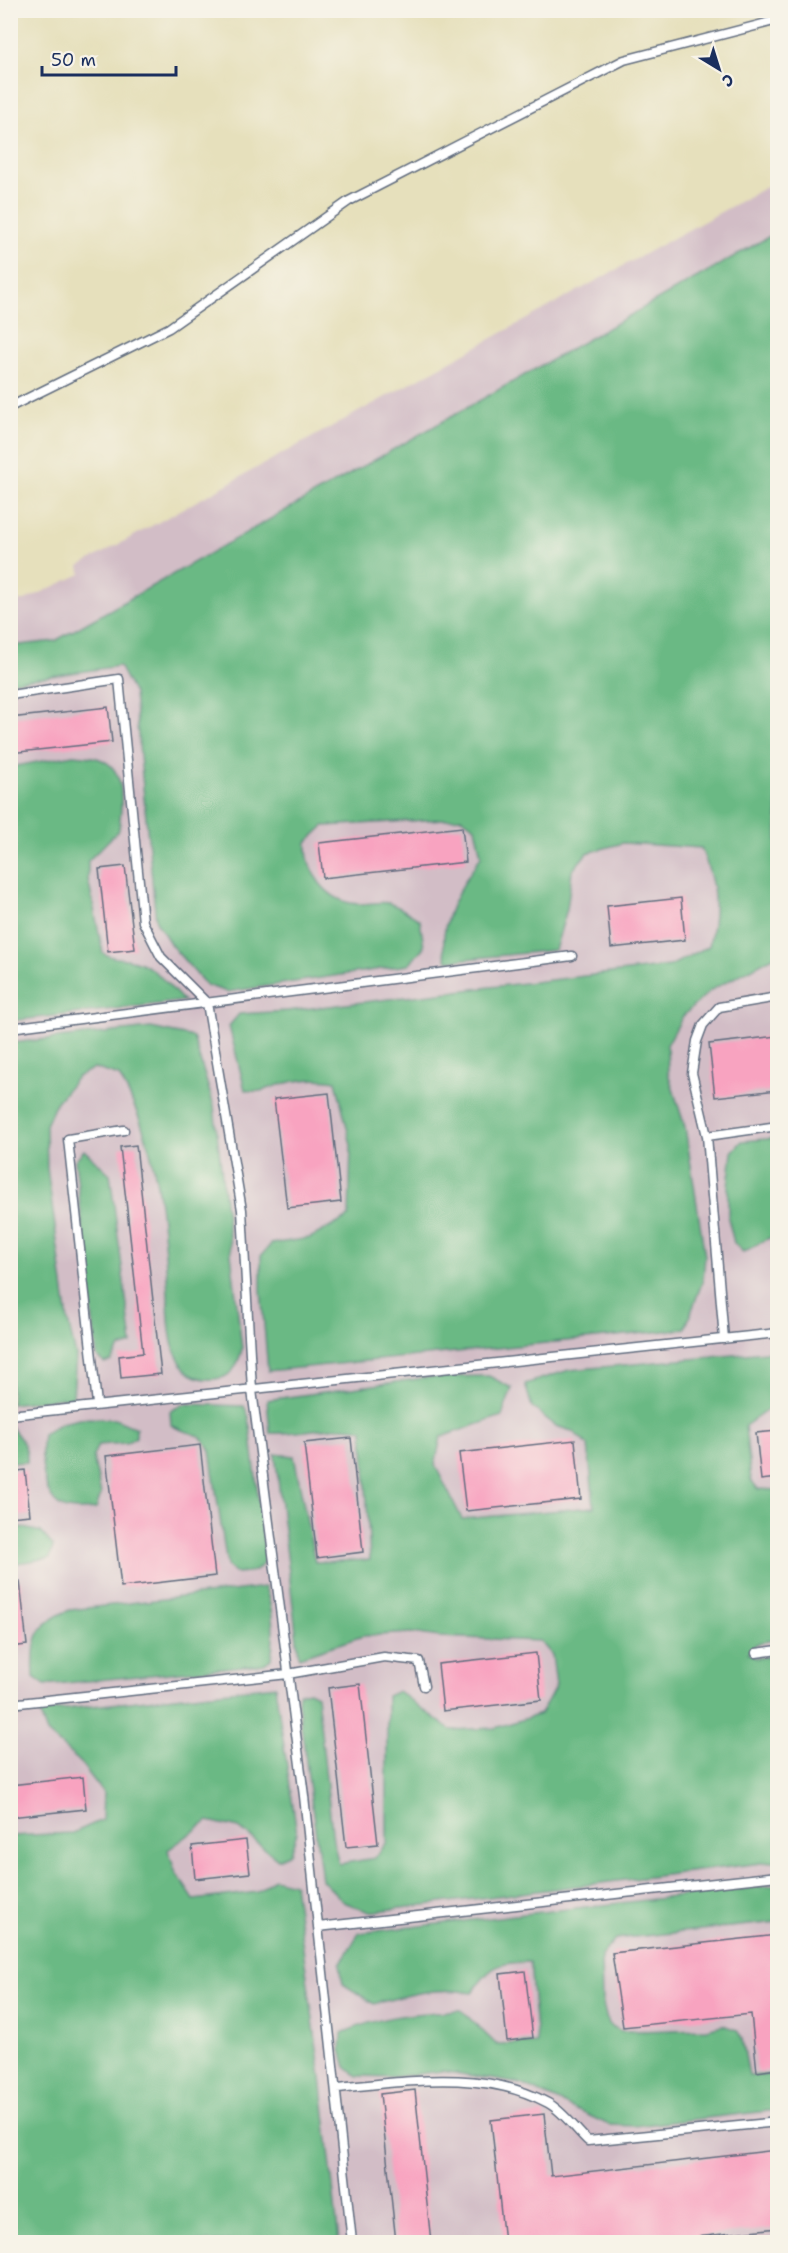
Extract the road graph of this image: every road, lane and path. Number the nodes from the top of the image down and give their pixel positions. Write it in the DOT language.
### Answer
graph roads {
  1 [pos="777,20"];
  2 [pos="10,407"];
  3 [pos="10,695"];
  4 [pos="572,956"];
  5 [pos="777,997"];
  6 [pos="207,1003"];
  7 [pos="10,1028"];
  8 [pos="777,1126"];
  9 [pos="124,1130"];
  10 [pos="707,1136"];
  11 [pos="777,1333"];
  12 [pos="724,1339"];
  13 [pos="252,1390"];
  14 [pos="97,1404"];
  15 [pos="10,1415"];
  16 [pos="777,1650"];
  17 [pos="756,1653"];
  18 [pos="288,1674"];
  19 [pos="424,1686"];
  20 [pos="10,1704"];
  21 [pos="777,1876"];
  22 [pos="318,1927"];
  23 [pos="336,2088"];
  24 [pos="777,2122"];
  25 [pos="352,2242"];
  1 -- 2 [label="lane"];
  3 -- 6 [label="lane"];
  4 -- 6 [label="lane"];
  5 -- 10 [label="lane"];
  6 -- 7 [label="lane"];
  6 -- 13 [label="lane"];
  8 -- 10 [label="lane"];
  9 -- 14 [label="lane"];
  10 -- 12 [label="lane"];
  11 -- 12 [label="lane"];
  12 -- 13 [label="lane"];
  13 -- 14 [label="lane"];
  13 -- 18 [label="lane"];
  14 -- 15 [label="lane"];
  16 -- 17 [label="lane"];
  18 -- 19 [label="lane"];
  18 -- 20 [label="lane"];
  18 -- 22 [label="lane"];
  21 -- 22 [label="lane"];
  22 -- 23 [label="lane"];
  23 -- 24 [label="lane"];
  23 -- 25 [label="lane"];
}
